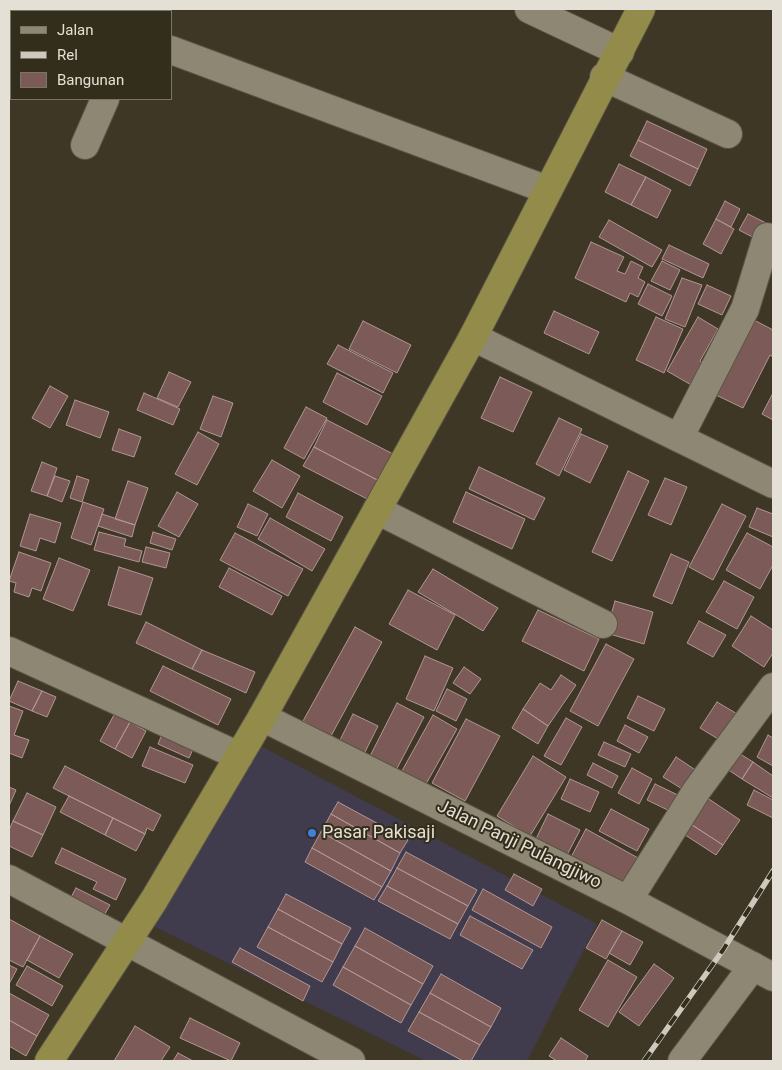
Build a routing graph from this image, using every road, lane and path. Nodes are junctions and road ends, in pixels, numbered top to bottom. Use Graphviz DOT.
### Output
graph roads {
  1 [pos="530,9"];
  2 [pos="641,9"];
  3 [pos="172,50"];
  4 [pos="620,52"];
  5 [pos="604,77"];
  6 [pos="105,100"];
  7 [pos="728,134"];
  8 [pos="85,145"];
  9 [pos="548,190"];
  10 [pos="767,237"];
  11 [pos="473,337"];
  12 [pos="679,438"];
  13 [pos="773,484"];
  14 [pos="377,510"];
  15 [pos="603,624"];
  16 [pos="10,656"];
  17 [pos="773,687"];
  18 [pos="262,717"];
  19 [pos="239,756"];
  20 [pos="9,879"];
  21 [pos="628,900"];
  22 [pos="126,941"];
  23 [pos="766,969"];
  24 [pos="49,1061"];
  25 [pos="350,1061"];
  26 [pos="682,1061"];
  1 -- 4 [label="street"];
  2 -- 4 [label="highway"];
  3 -- 9 [label="street"];
  4 -- 5 [label="highway"];
  5 -- 7 [label="street"];
  5 -- 9 [label="highway"];
  6 -- 8 [label="street"];
  9 -- 11 [label="highway"];
  10 -- 12 [label="street"];
  11 -- 12 [label="street"];
  11 -- 14 [label="highway"];
  12 -- 13 [label="street"];
  14 -- 15 [label="street"];
  14 -- 18 [label="highway"];
  16 -- 19 [label="street"];
  17 -- 21 [label="street"];
  18 -- 19 [label="highway"];
  18 -- 21 [label="street, Jalan Panji Pulangjiwo"];
  19 -- 22 [label="highway"];
  20 -- 22 [label="street"];
  21 -- 23 [label="street, Jalan Panji Pulangjiwo"];
  22 -- 24 [label="highway"];
  22 -- 25 [label="street"];
  23 -- 26 [label="street"];
}
